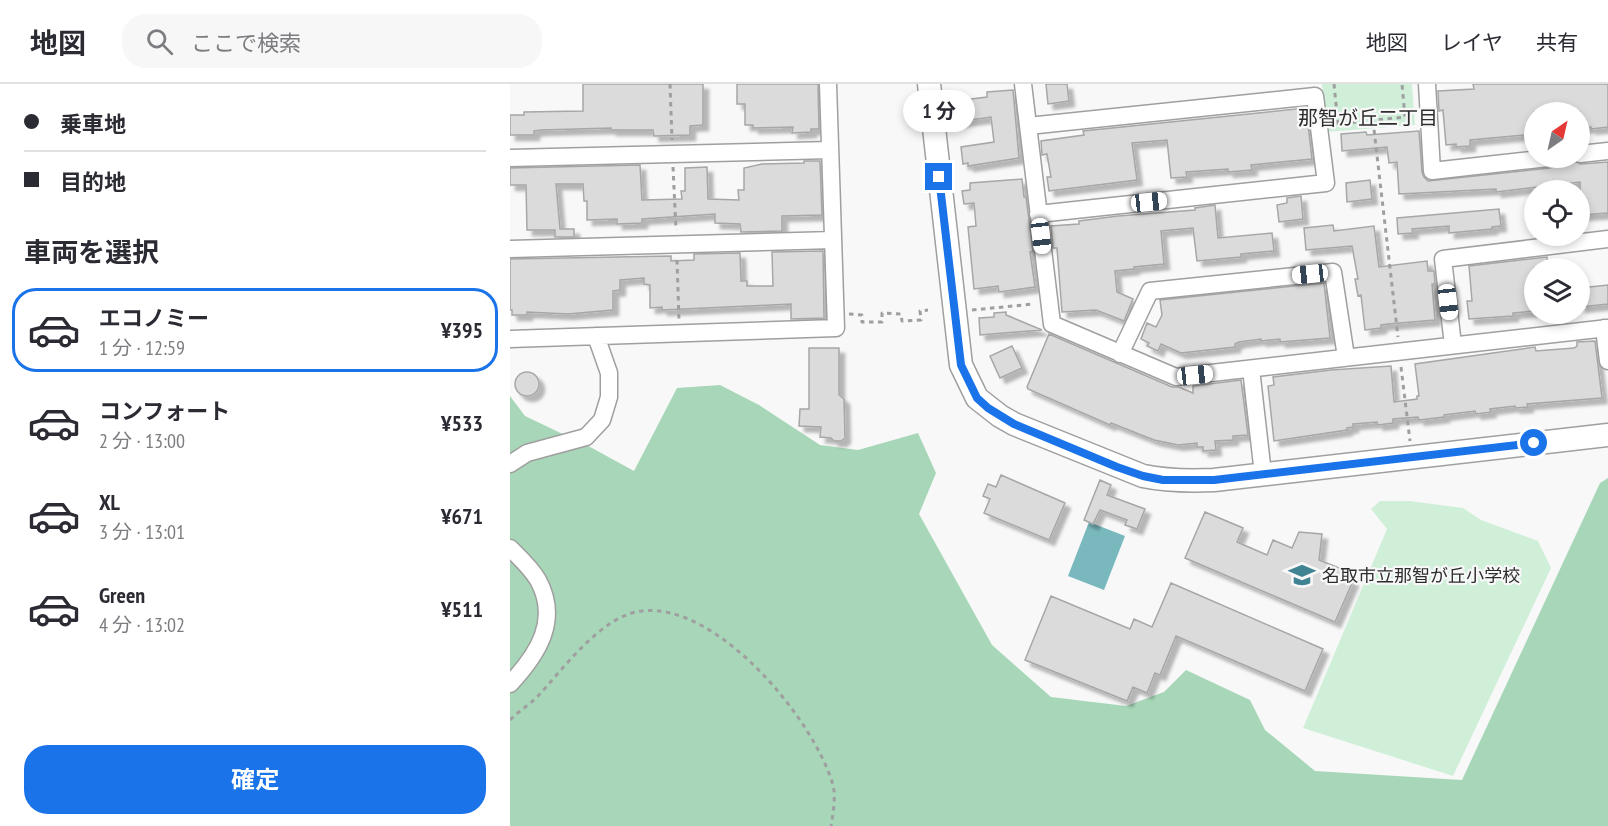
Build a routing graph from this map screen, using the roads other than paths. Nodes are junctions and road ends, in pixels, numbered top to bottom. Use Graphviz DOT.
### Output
graph roads {
  1 [pos="828,84"];
  2 [pos="928,84"];
  3 [pos="1023,84"];
  4 [pos="1427,84"];
  5 [pos="1028,126"];
  6 [pos="830,150"];
  7 [pos="1608,151"];
  8 [pos="1590,153"];
  9 [pos="510,158"];
  10 [pos="1524,161"];
  11 [pos="1038,214"];
  12 [pos="1608,239"];
  13 [pos="833,240"];
  14 [pos="510,249"];
  15 [pos="1606,328"];
  16 [pos="596,336"];
  17 [pos="510,339"];
  18 [pos="1453,345"];
  19 [pos="1120,354"];
  20 [pos="1346,357"];
  21 [pos="1608,361"];
  22 [pos="1251,369"];
  23 [pos="1608,435"];
  24 [pos="510,464"];
  25 [pos="1263,474"];
  26 [pos="510,548"];
  27 [pos="510,684"];
  1 -- 6 [label="street"];
  2 -- 25 [label="street"];
  3 -- 5 [label="street"];
  4 -- 10 [label="street"];
  5 -- 11 [label="street"];
  5 -- 11 [label="street"];
  6 -- 9 [label="street"];
  6 -- 13 [label="street"];
  7 -- 8 [label="street"];
  11 -- 19 [label="street"];
  12 -- 18 [label="street"];
  13 -- 14 [label="street"];
  13 -- 16 [label="street"];
  15 -- 18 [label="street"];
  15 -- 21 [label="street"];
  16 -- 17 [label="street"];
  16 -- 24 [label="street"];
  18 -- 20 [label="street"];
  19 -- 20 [label="street"];
  19 -- 22 [label="street"];
  20 -- 22 [label="street"];
  22 -- 25 [label="street"];
  23 -- 25 [label="street"];
  26 -- 27 [label="street"];
}
